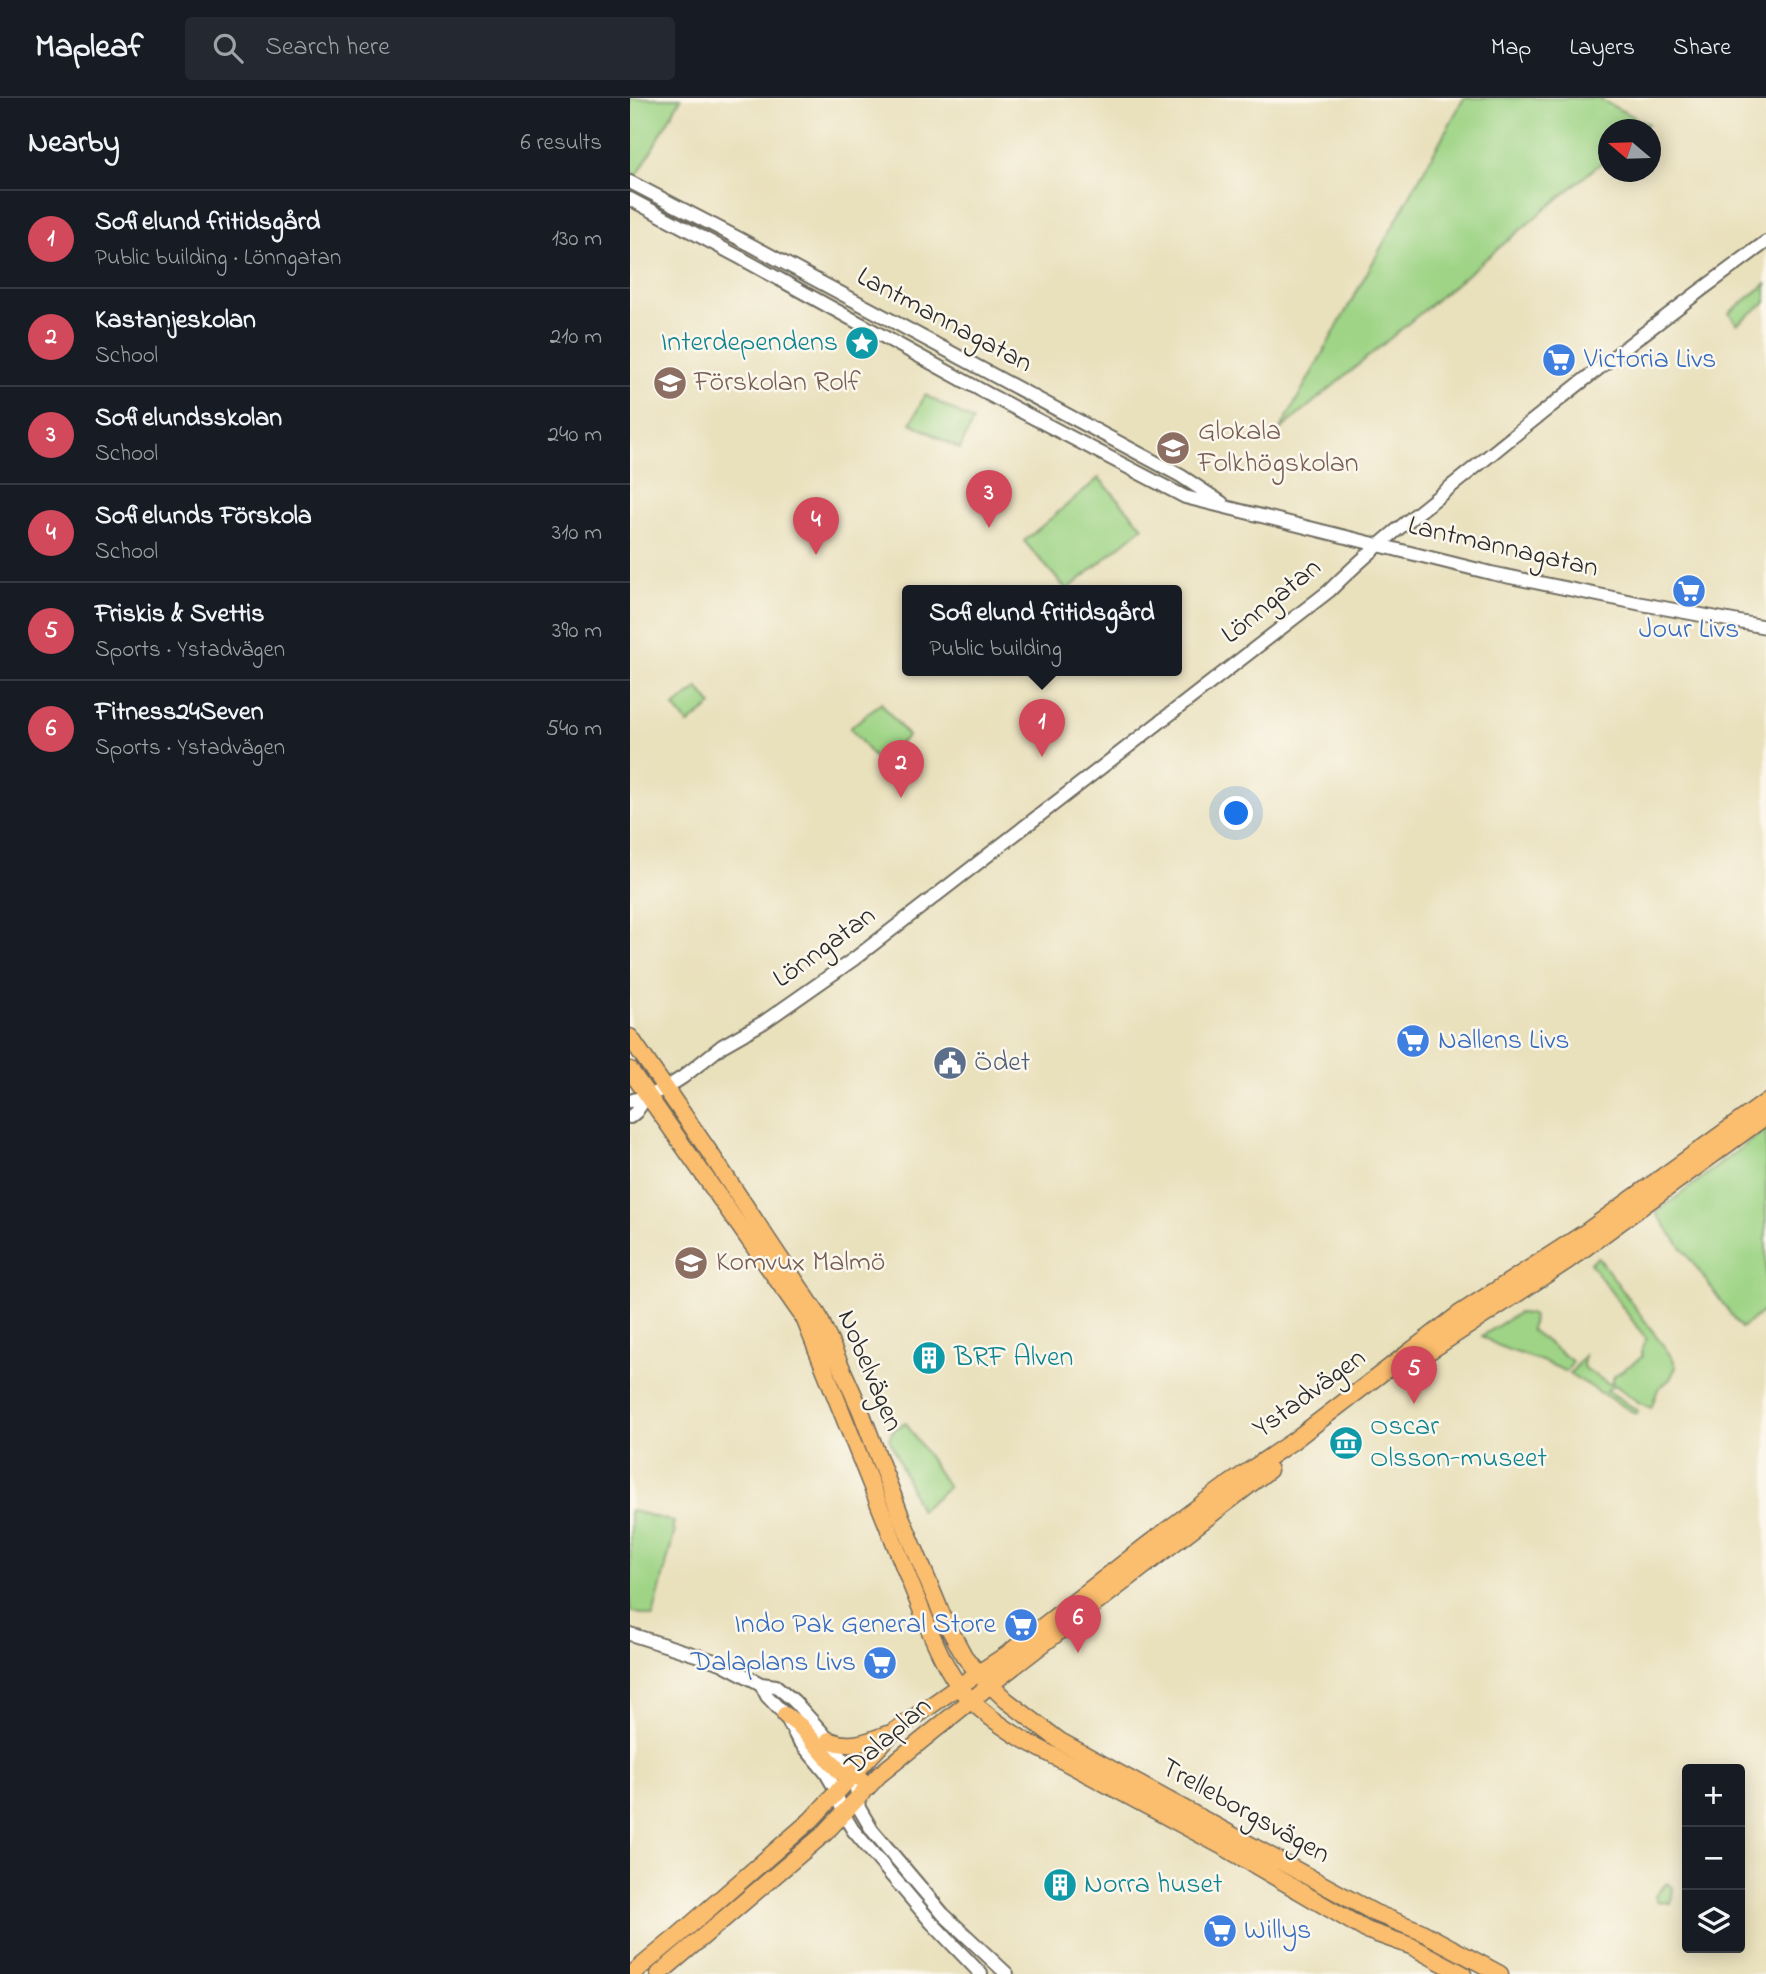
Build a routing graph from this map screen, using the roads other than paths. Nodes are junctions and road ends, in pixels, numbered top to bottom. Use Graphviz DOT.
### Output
graph roads {
  1 [pos="630,182"];
  2 [pos="630,199"];
  3 [pos="1766,242"];
  4 [pos="1231,508"];
  5 [pos="1378,544"];
  6 [pos="1766,627"];
  7 [pos="630,1037"];
  8 [pos="630,1070"];
  9 [pos="666,1088"];
  10 [pos="647,1096"];
  11 [pos="630,1101"];
  12 [pos="1766,1102"];
  13 [pos="1766,1115"];
  14 [pos="630,1117"];
  15 [pos="630,1634"];
  16 [pos="985,1679"];
  17 [pos="761,1684"];
  18 [pos="959,1685"];
  19 [pos="971,1700"];
  20 [pos="785,1716"];
  21 [pos="893,1732"];
  22 [pos="829,1740"];
  23 [pos="879,1775"];
  24 [pos="852,1777"];
  25 [pos="858,1799"];
  26 [pos="840,1804"];
  27 [pos="632,1974"];
  28 [pos="659,1974"];
  29 [pos="981,1974"];
  30 [pos="1007,1974"];
  31 [pos="1463,1974"];
  32 [pos="1500,1974"];
  1 -- 4 [label="street, Lantmannagatan"];
  2 -- 4 [label="street, Lantmannagatan"];
  3 -- 5 [label="street, Lönngatan"];
  4 -- 5 [label="street, Lantmannagatan"];
  5 -- 6 [label="street, Lantmannagatan"];
  5 -- 9 [label="street, Lönngatan"];
  7 -- 9 [label="main road, Nobelvägen"];
  8 -- 10 [label="main road, Nobelvägen"];
  9 -- 10 [label="street, Lönngatan"];
  9 -- 16 [label="main road, Nobelvägen"];
  10 -- 11 [label="street, Lönngatan"];
  10 -- 14 [label="street"];
  10 -- 18 [label="main road, Nobelvägen"];
  12 -- 16 [label="main road, Ystadvägen"];
  13 -- 16 [label="main road, Ystadvägen"];
  15 -- 17 [label="street"];
  16 -- 18 [label="main road, Ystadvägen"];
  16 -- 19 [label="main road, Ystadvägen"];
  16 -- 32 [label="main road, Trelleborgsvägen"];
  17 -- 20 [label="street"];
  17 -- 22 [label="street"];
  18 -- 19 [label="main road, Trelleborgsvägen"];
  18 -- 21 [label="main road, Dalaplan"];
  19 -- 23 [label="main road, Dalaplan"];
  19 -- 31 [label="main road, Trelleborgsvägen"];
  20 -- 24 [label="main road"];
  20 -- 26 [label="street"];
  21 -- 22 [label="main road"];
  21 -- 24 [label="main road, Dalaplan"];
  22 -- 24 [label="street"];
  23 -- 24 [label="main road"];
  23 -- 25 [label="main road, Dalaplan"];
  24 -- 25 [label="street"];
  24 -- 26 [label="main road, Dalaplan"];
  25 -- 26 [label="main road, Dalaplan"];
  25 -- 30 [label="street"];
  26 -- 27 [label="main road"];
  26 -- 28 [label="main road"];
  26 -- 29 [label="street"];
}
